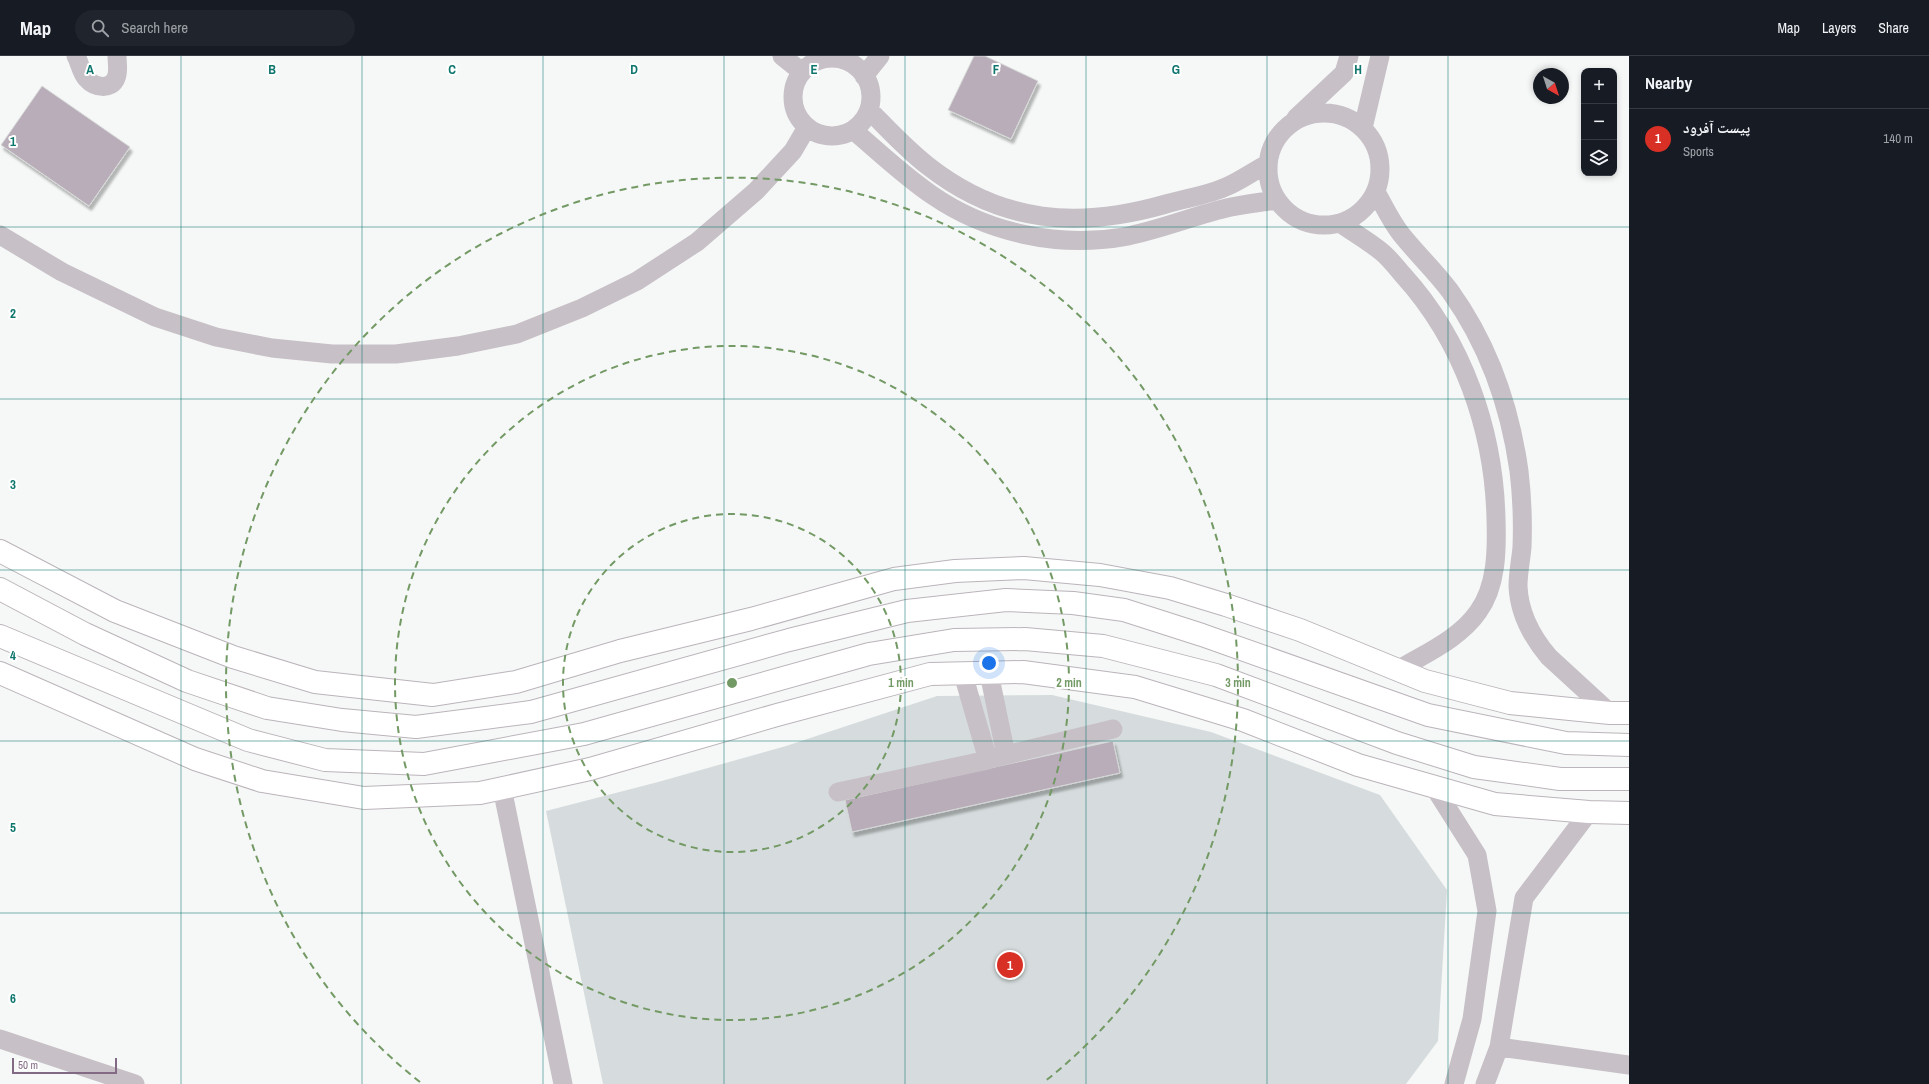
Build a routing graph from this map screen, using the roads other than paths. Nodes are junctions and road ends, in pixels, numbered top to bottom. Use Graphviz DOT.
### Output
graph roads {
  1 [pos="76,56"];
  2 [pos="117,56"];
  3 [pos="782,56"];
  4 [pos="880,56"];
  5 [pos="1349,56"];
  6 [pos="1380,56"];
  7 [pos="857,65"];
  8 [pos="802,72"];
  9 [pos="869,110"];
  10 [pos="1288,126"];
  11 [pos="807,127"];
  12 [pos="1364,128"];
  13 [pos="853,130"];
  14 [pos="1267,164"];
  15 [pos="1376,192"];
  16 [pos="1276,200"];
  17 [pos="1340,224"];
  18 [pos="0,235"];
  19 [pos="0,551"];
  20 [pos="0,589"];
  21 [pos="0,636"];
  22 [pos="1398,670"];
  23 [pos="0,673"];
  24 [pos="990,673"];
  25 [pos="963,674"];
  26 [pos="1620,713"];
  27 [pos="1113,729"];
  28 [pos="1629,745"];
  29 [pos="1006,755"];
  30 [pos="988,760"];
  31 [pos="1629,779"];
  32 [pos="1434,786"];
  33 [pos="502,788"];
  34 [pos="838,792"];
  35 [pos="1589,812"];
  36 [pos="1629,813"];
  37 [pos="0,1039"];
  38 [pos="1498,1047"];
  39 [pos="1629,1065"];
  40 [pos="135,1084"];
  41 [pos="563,1084"];
  42 [pos="1454,1084"];
  43 [pos="1485,1084"];
  1 -- 2 [label="street"];
  3 -- 8 [label="street"];
  4 -- 7 [label="street"];
  5 -- 10 [label="street"];
  6 -- 12 [label="street"];
  7 -- 8 [label="street"];
  7 -- 9 [label="street"];
  8 -- 11 [label="street"];
  9 -- 13 [label="street"];
  9 -- 14 [label="street"];
  10 -- 12 [label="street"];
  10 -- 14 [label="street"];
  11 -- 13 [label="street"];
  11 -- 18 [label="street"];
  12 -- 15 [label="street"];
  13 -- 16 [label="street"];
  14 -- 16 [label="street"];
  15 -- 17 [label="street"];
  15 -- 26 [label="street"];
  16 -- 17 [label="street"];
  17 -- 22 [label="street"];
  19 -- 22 [label="main road"];
  20 -- 28 [label="main road"];
  21 -- 31 [label="main road"];
  22 -- 26 [label="main road"];
  23 -- 33 [label="main road"];
  24 -- 25 [label="main road"];
  24 -- 29 [label="street"];
  24 -- 32 [label="main road"];
  25 -- 30 [label="street"];
  25 -- 33 [label="main road"];
  27 -- 29 [label="street"];
  29 -- 30 [label="street"];
  30 -- 34 [label="street"];
  32 -- 35 [label="main road"];
  32 -- 42 [label="street"];
  33 -- 41 [label="street"];
  35 -- 36 [label="main road"];
  35 -- 38 [label="street"];
  37 -- 40 [label="street"];
  38 -- 39 [label="street"];
  38 -- 43 [label="street"];
}
